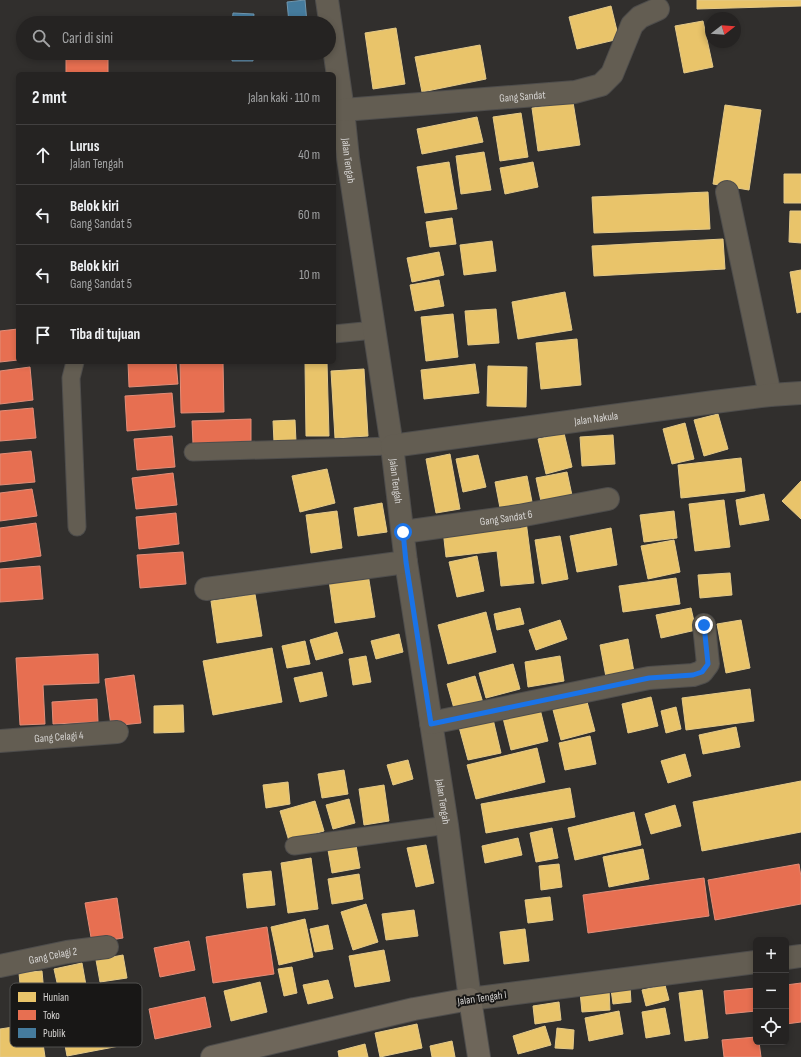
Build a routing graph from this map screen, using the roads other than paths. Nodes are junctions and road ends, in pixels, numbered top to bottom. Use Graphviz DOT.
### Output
graph roads {
  1 [pos="328,0"];
  2 [pos="658,9"];
  3 [pos="330,16"];
  4 [pos="336,59"];
  5 [pos="343,110"];
  6 [pos="341,157"];
  7 [pos="727,192"];
  8 [pos="374,330"];
  9 [pos="336,334"];
  10 [pos="75,364"];
  11 [pos="801,393"];
  12 [pos="770,395"];
  13 [pos="392,446"];
  14 [pos="193,452"];
  15 [pos="608,499"];
  16 [pos="77,527"];
  17 [pos="403,532"];
  18 [pos="406,562"];
  19 [pos="206,589"];
  20 [pos="704,625"];
  21 [pos="431,724"];
  22 [pos="117,732"];
  23 [pos="0,741"];
  24 [pos="447,825"];
  25 [pos="294,846"];
  26 [pos="107,947"];
  27 [pos="801,956"];
  28 [pos="789,958"];
  29 [pos="753,962"];
  30 [pos="0,966"];
  31 [pos="470,999"];
  32 [pos="212,1057"];
  33 [pos="478,1057"];
  1 -- 3 [label="street, Jalan Tengah"];
  2 -- 5 [label="street, Gang Sandat"];
  4 -- 5 [label="street, Jalan Tengah"];
  5 -- 6 [label="street, Jalan Tengah"];
  6 -- 8 [label="street, Jalan Tengah"];
  7 -- 12 [label="street"];
  8 -- 9 [label="lane"];
  8 -- 13 [label="street, Jalan Tengah"];
  10 -- 16 [label="lane"];
  11 -- 12 [label="street, Jalan Nakula"];
  12 -- 13 [label="street, Jalan Nakula"];
  13 -- 14 [label="lane"];
  13 -- 17 [label="street, Jalan Tengah"];
  15 -- 17 [label="street, Gang Sandat 6"];
  17 -- 18 [label="street, Jalan Tengah"];
  18 -- 19 [label="street"];
  18 -- 21 [label="street, Jalan Tengah"];
  20 -- 21 [label="street"];
  21 -- 24 [label="street, Jalan Tengah"];
  22 -- 23 [label="street, Gang Celagi 4"];
  24 -- 25 [label="lane"];
  24 -- 31 [label="street, Jalan Tengah"];
  26 -- 30 [label="street, Gang Celagi 2"];
  27 -- 28 [label="street"];
  29 -- 31 [label="street, Jalan Tengah I"];
  31 -- 32 [label="street, Jalan Tengah I"];
  31 -- 33 [label="street, Jalan Tengah"];
}
